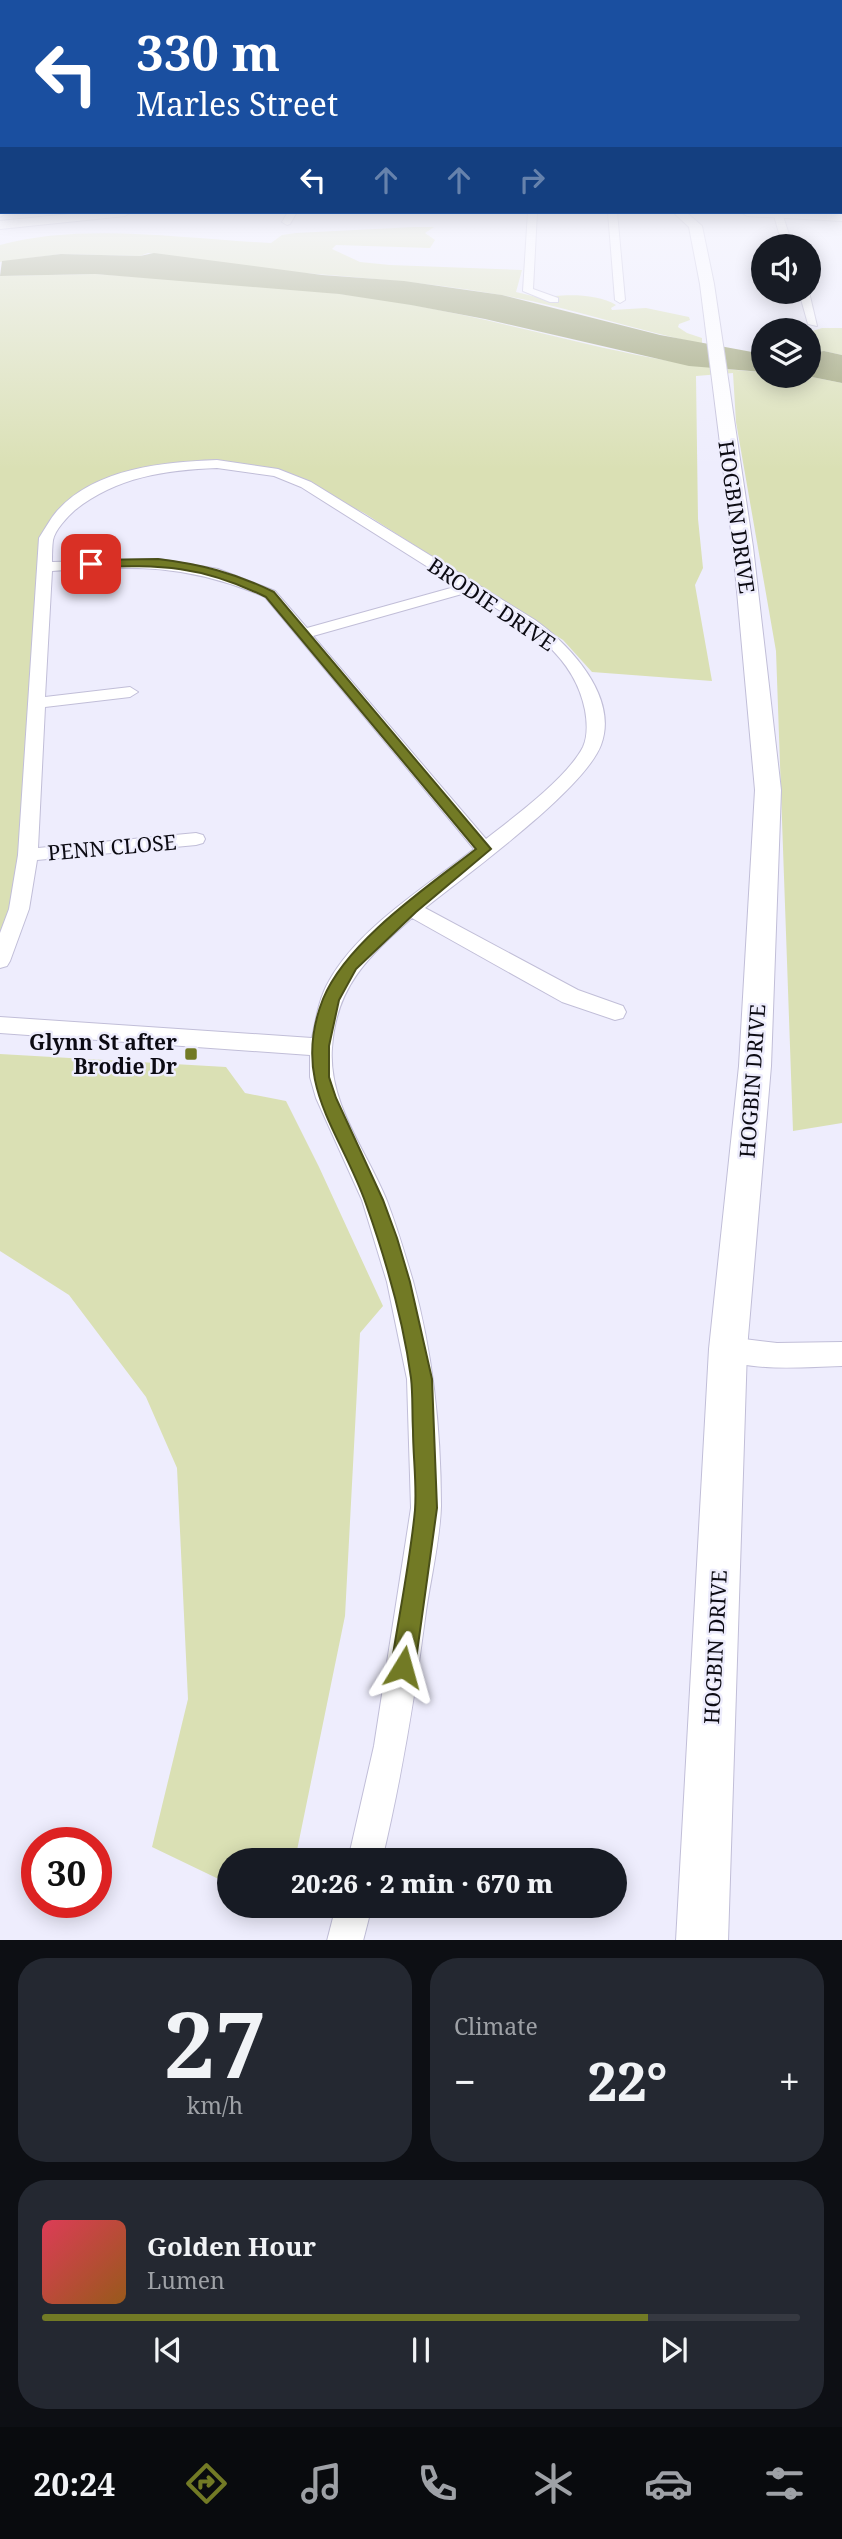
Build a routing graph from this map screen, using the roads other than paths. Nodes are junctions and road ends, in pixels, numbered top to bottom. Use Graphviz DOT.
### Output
graph roads {
  1 [pos="528,289"];
  2 [pos="619,289"];
  3 [pos="706,289"];
  4 [pos="554,300"];
  5 [pos="620,300"];
  6 [pos="44,567"];
  7 [pos="470,587"];
  8 [pos="305,633"];
  9 [pos="130,692"];
  10 [pos="36,703"];
  11 [pos="196,839"];
  12 [pos="484,849"];
  13 [pos="28,855"];
  14 [pos="411,909"];
  15 [pos="0,961"];
  16 [pos="615,1012"];
  17 [pos="0,1025"];
  18 [pos="321,1046"];
  19 [pos="728,1349"];
  20 [pos="842,1354"];
  21 [pos="368,1848"];
  22 [pos="351,1918"];
  23 [pos="345,1940"];
  24 [pos="702,1940"];
  1 -- 4 [label="street"];
  2 -- 5 [label="street"];
  3 -- 19 [label="main road, HOGBIN DRIVE"];
  6 -- 7 [label="street, BRODIE DRIVE"];
  6 -- 8 [label="street"];
  6 -- 10 [label="street, BRODIE DRIVE"];
  7 -- 8 [label="street"];
  7 -- 12 [label="street, BRODIE DRIVE"];
  8 -- 12 [label="street"];
  9 -- 10 [label="street"];
  10 -- 13 [label="street, BRODIE DRIVE"];
  11 -- 13 [label="street, PENN CLOSE"];
  12 -- 14 [label="street, BRODIE DRIVE"];
  13 -- 15 [label="street, BRODIE DRIVE"];
  14 -- 16 [label="street"];
  14 -- 18 [label="street, BRODIE DRIVE"];
  17 -- 18 [label="street"];
  18 -- 21 [label="street, BRODIE DRIVE"];
  19 -- 20 [label="street"];
  19 -- 24 [label="main road, HOGBIN DRIVE"];
  22 -- 23 [label="street"];
}
